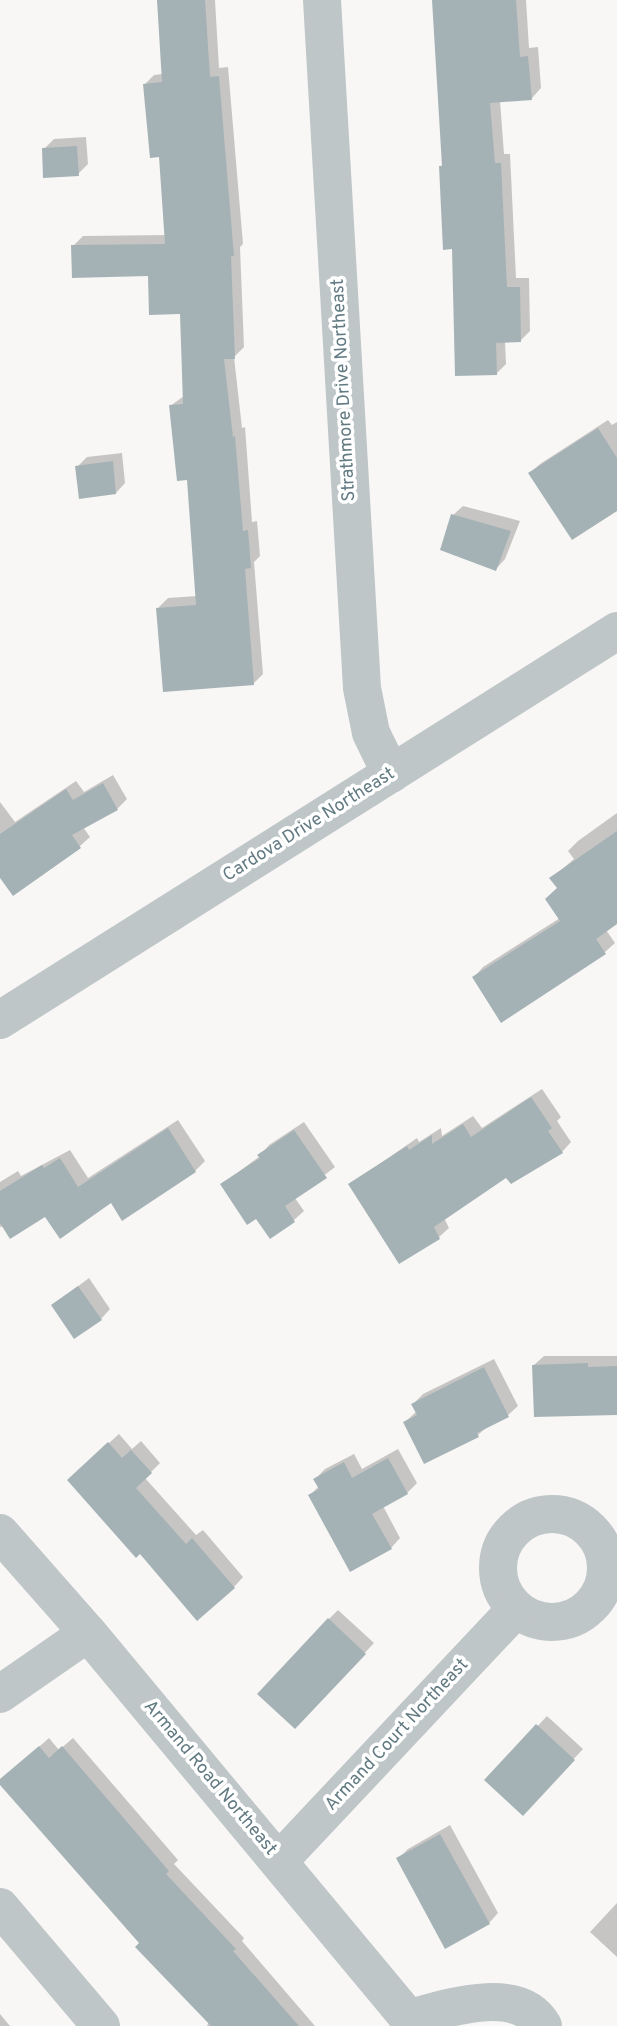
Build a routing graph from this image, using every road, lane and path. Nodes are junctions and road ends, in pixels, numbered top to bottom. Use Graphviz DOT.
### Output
graph roads {
  1 [pos="322,0"];
  2 [pos="617,631"];
  3 [pos="391,774"];
  4 [pos="0,1020"];
  5 [pos="0,1533"];
  6 [pos="516,1609"];
  7 [pos="88,1633"];
  8 [pos="0,1694"];
  9 [pos="279,1861"];
  10 [pos="0,1907"];
  11 [pos="413,2022"];
  12 [pos="102,2026"];
  13 [pos="543,2026"];
  1 -- 3 [label="street, Strathmore Drive Northeast"];
  2 -- 3 [label="street, Cardova Drive Northeast"];
  3 -- 4 [label="street, Cardova Drive Northeast"];
  5 -- 7 [label="street, Armand Road Northeast"];
  6 -- 9 [label="street, Armand Court Northeast"];
  7 -- 8 [label="street"];
  7 -- 9 [label="street, Armand Road Northeast"];
  9 -- 11 [label="street, Armand Road Northeast"];
  10 -- 12 [label="street"];
  11 -- 13 [label="street"];
}
